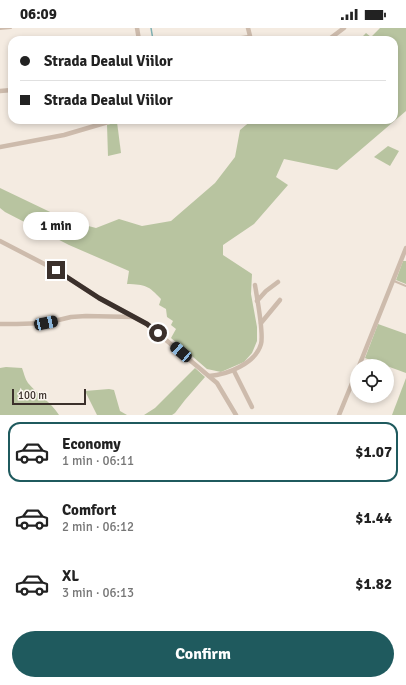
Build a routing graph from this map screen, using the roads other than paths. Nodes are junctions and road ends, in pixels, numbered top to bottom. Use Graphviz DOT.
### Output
graph roads {
  1 [pos="11,28"];
  2 [pos="344,28"];
  3 [pos="0,29"];
  4 [pos="333,36"];
  5 [pos="94,124"];
  6 [pos="0,147"];
  7 [pos="0,240"];
  8 [pos="7,244"];
  9 [pos="0,246"];
  10 [pos="406,248"];
  11 [pos="393,281"];
  12 [pos="278,282"];
  13 [pos="255,285"];
  14 [pos="406,286"];
  15 [pos="280,300"];
  16 [pos="257,301"];
  17 [pos="136,317"];
  18 [pos="260,323"];
  19 [pos="0,324"];
  20 [pos="362,359"];
  21 [pos="234,371"];
  22 [pos="209,376"];
  23 [pos="350,389"];
  24 [pos="252,407"];
  25 [pos="236,415"];
  26 [pos="340,415"];
  1 -- 3 [label="lane"];
  2 -- 4 [label="street"];
  5 -- 6 [label="street"];
  7 -- 8 [label="street"];
  8 -- 9 [label="street"];
  8 -- 17 [label="street"];
  10 -- 11 [label="street"];
  11 -- 14 [label="lane"];
  11 -- 20 [label="street"];
  12 -- 16 [label="street"];
  13 -- 16 [label="street"];
  15 -- 18 [label="street"];
  16 -- 18 [label="street"];
  17 -- 19 [label="street"];
  17 -- 22 [label="street"];
  18 -- 21 [label="street"];
  21 -- 22 [label="street"];
  21 -- 24 [label="street"];
  22 -- 25 [label="street"];
  23 -- 26 [label="street"];
}
